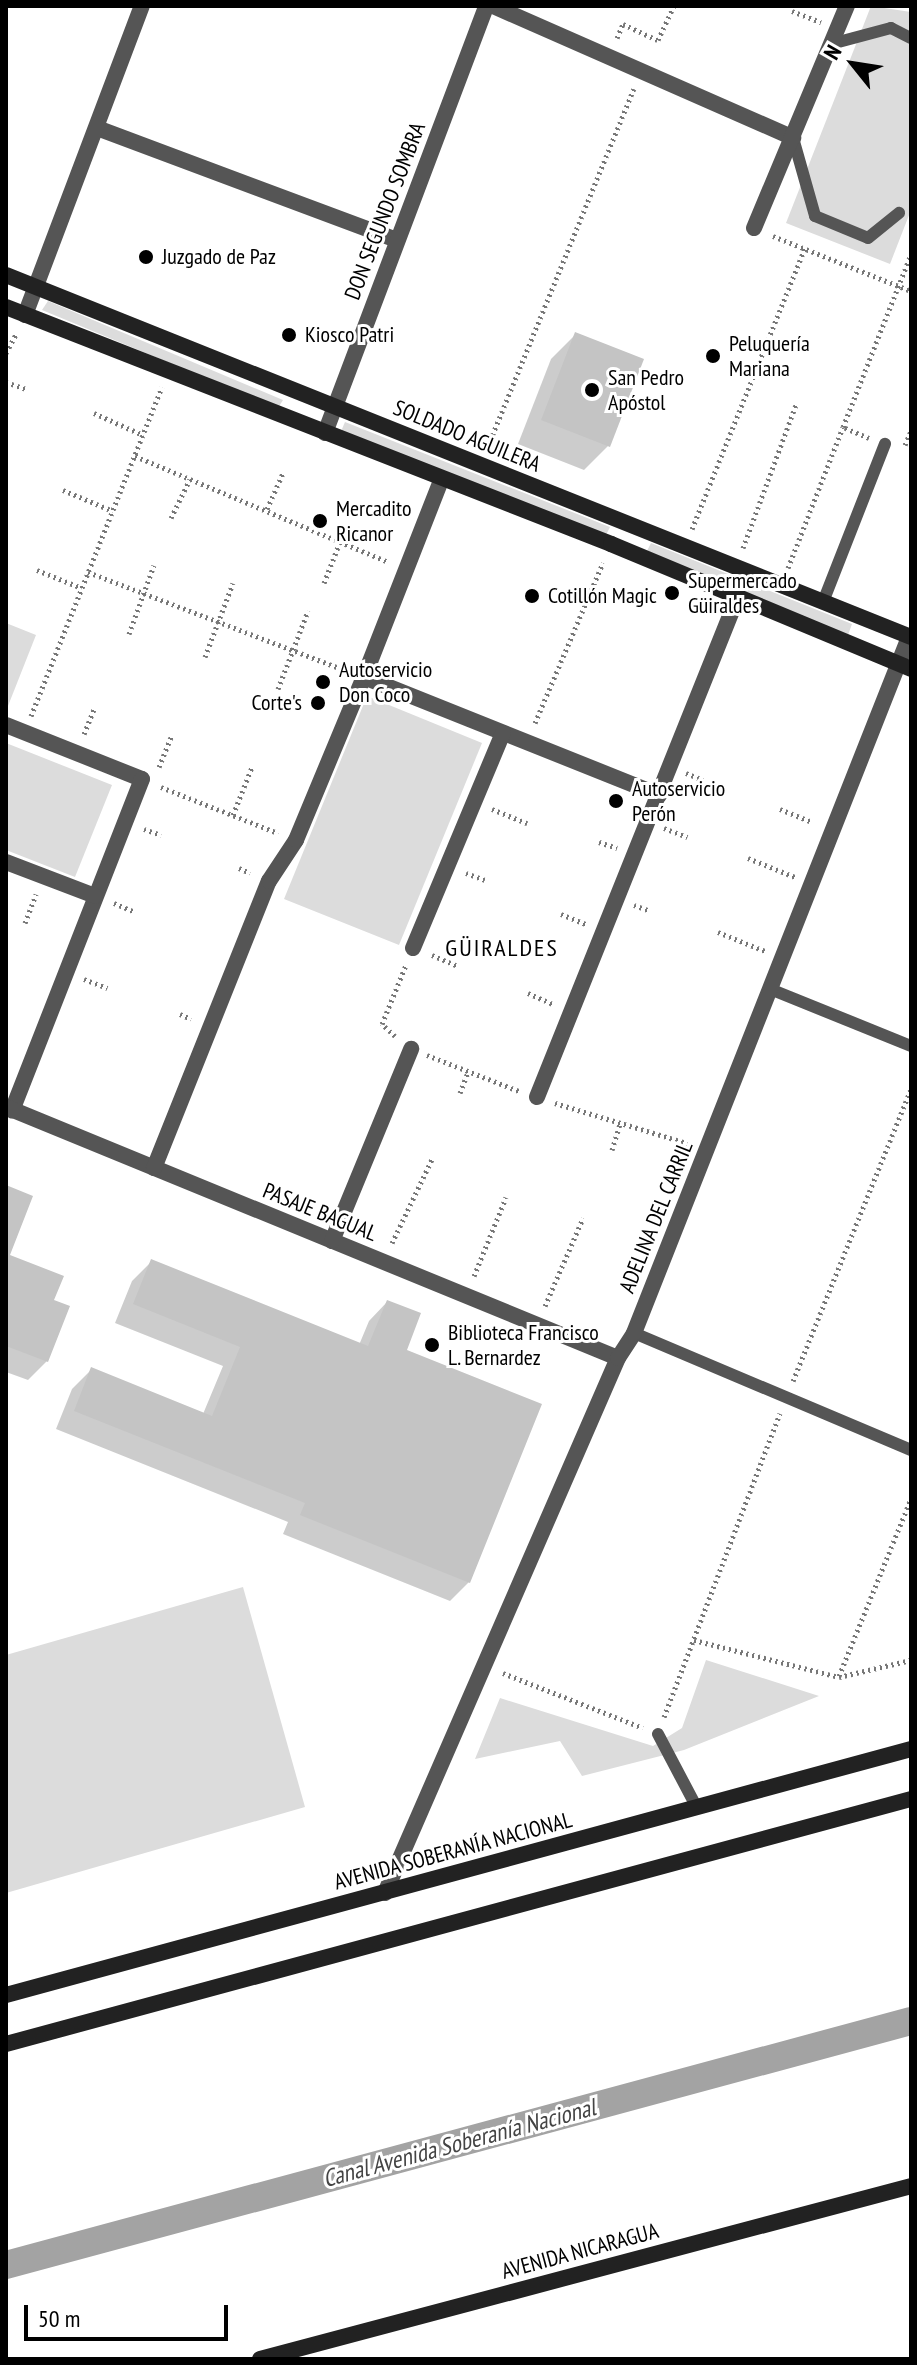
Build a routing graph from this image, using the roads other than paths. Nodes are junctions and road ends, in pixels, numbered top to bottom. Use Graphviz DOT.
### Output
graph roads {
  1 [pos="142,6"];
  2 [pos="486,6"];
  3 [pos="493,6"];
  4 [pos="847,6"];
  5 [pos="911,38"];
  6 [pos="831,44"];
  7 [pos="97,128"];
  8 [pos="793,138"];
  9 [pos="899,213"];
  10 [pos="754,228"];
  11 [pos="397,240"];
  12 [pos="6,275"];
  13 [pos="37,287"];
  14 [pos="6,307"];
  15 [pos="25,315"];
  16 [pos="334,406"];
  17 [pos="325,433"];
  18 [pos="885,444"];
  19 [pos="441,481"];
  20 [pos="644,530"];
  21 [pos="635,554"];
  22 [pos="738,596"];
  23 [pos="823,602"];
  24 [pos="910,637"];
  25 [pos="905,666"];
  26 [pos="364,677"];
  27 [pos="6,725"];
  28 [pos="503,733"];
  29 [pos="659,795"];
  30 [pos="6,862"];
  31 [pos="95,896"];
  32 [pos="413,948"];
  33 [pos="770,989"];
  34 [pos="911,1046"];
  35 [pos="411,1049"];
  36 [pos="537,1097"];
  37 [pos="9,1108"];
  38 [pos="154,1168"];
  39 [pos="332,1241"];
  40 [pos="634,1333"];
  41 [pos="618,1358"];
  42 [pos="911,1450"];
  43 [pos="658,1734"];
  44 [pos="911,1749"];
  45 [pos="911,1799"];
  46 [pos="697,1808"];
  47 [pos="385,1893"];
  48 [pos="6,1995"];
  49 [pos="6,2044"];
  50 [pos="911,2186"];
  51 [pos="260,2359"];
  1 -- 7 [label="street"];
  2 -- 11 [label="street, DON SEGUNDO SOMBRA"];
  3 -- 8 [label="street"];
  4 -- 6 [label="street"];
  5 -- 6 [label="lane"];
  6 -- 8 [label="street"];
  7 -- 11 [label="street"];
  7 -- 13 [label="street"];
  8 -- 9 [label="lane"];
  8 -- 10 [label="street"];
  11 -- 16 [label="street, DON SEGUNDO SOMBRA"];
  12 -- 13 [label="street, SOLDADO AGUILERA"];
  13 -- 15 [label="street"];
  13 -- 16 [label="street, SOLDADO AGUILERA"];
  14 -- 15 [label="street"];
  15 -- 17 [label="street"];
  16 -- 17 [label="street, DON SEGUNDO SOMBRA"];
  16 -- 20 [label="street, SOLDADO AGUILERA"];
  17 -- 19 [label="street"];
  18 -- 23 [label="lane"];
  19 -- 21 [label="street"];
  19 -- 26 [label="street"];
  20 -- 21 [label="street"];
  20 -- 23 [label="street, SOLDADO AGUILERA"];
  21 -- 22 [label="street"];
  22 -- 25 [label="street"];
  22 -- 29 [label="street"];
  23 -- 24 [label="street, SOLDADO AGUILERA"];
  24 -- 25 [label="street, ADELINA DEL CARRIL"];
  25 -- 33 [label="street, ADELINA DEL CARRIL"];
  26 -- 28 [label="street"];
  26 -- 38 [label="street"];
  27 -- 31 [label="street"];
  28 -- 29 [label="street"];
  28 -- 32 [label="street"];
  29 -- 36 [label="street"];
  30 -- 31 [label="street"];
  31 -- 37 [label="street"];
  33 -- 34 [label="lane"];
  33 -- 40 [label="street, ADELINA DEL CARRIL"];
  35 -- 39 [label="street"];
  37 -- 38 [label="street, PASAJE BAGUAL"];
  38 -- 39 [label="street, PASAJE BAGUAL"];
  39 -- 41 [label="street, PASAJE BAGUAL"];
  40 -- 41 [label="street, ADELINA DEL CARRIL"];
  40 -- 42 [label="lane"];
  41 -- 47 [label="street, ADELINA DEL CARRIL"];
  43 -- 46 [label="lane"];
  44 -- 46 [label="street, AVENIDA SOBERANÍA NACIONAL"];
  45 -- 49 [label="street"];
  46 -- 47 [label="street, AVENIDA SOBERANÍA NACIONAL"];
  47 -- 48 [label="street, AVENIDA SOBERANÍA NACIONAL"];
  50 -- 51 [label="street, AVENIDA NICARAGUA"];
}
